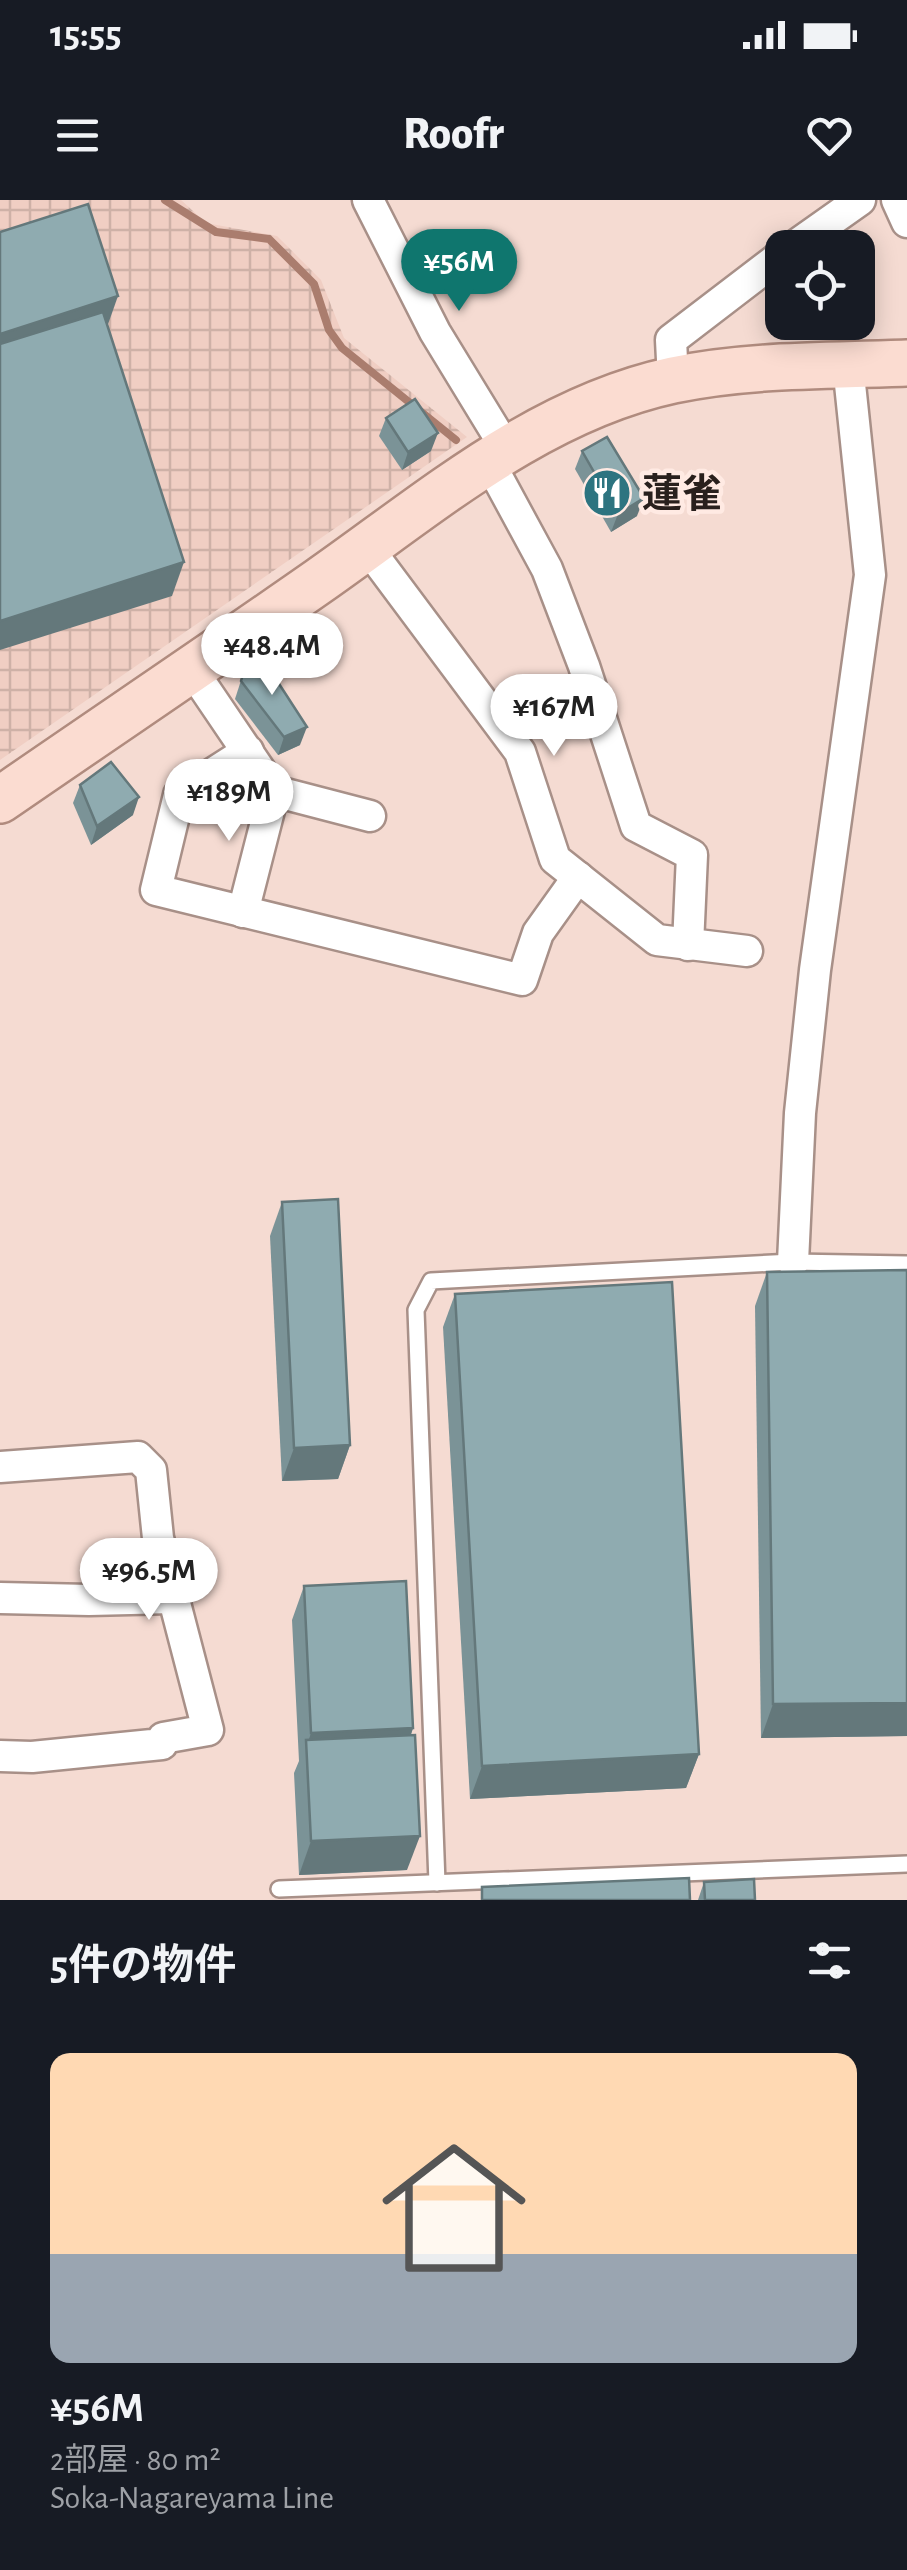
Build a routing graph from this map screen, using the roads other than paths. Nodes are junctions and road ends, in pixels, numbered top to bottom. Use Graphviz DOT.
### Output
graph roads {
  1 [pos="368,200"];
  2 [pos="860,200"];
  3 [pos="897,200"];
  4 [pos="907,222"];
  5 [pos="818,230"];
  6 [pos="765,268"];
  7 [pos="907,363"];
  8 [pos="848,365"];
  9 [pos="673,380"];
  10 [pos="498,456"];
  11 [pos="367,547"];
  12 [pos="192,670"];
  13 [pos="248,752"];
  14 [pos="274,791"];
  15 [pos="0,800"];
  16 [pos="370,816"];
  17 [pos="578,876"];
  18 [pos="243,912"];
  19 [pos="688,944"];
  20 [pos="747,951"];
  21 [pos="793,1262"];
  22 [pos="907,1264"];
  23 [pos="0,1467"];
  24 [pos="0,1598"];
  25 [pos="172,1598"];
  26 [pos="0,1756"];
  27 [pos="907,1864"];
  28 [pos="437,1882"];
  29 [pos="279,1889"];
  1 -- 10 [label="street"];
  2 -- 5 [label="street"];
  3 -- 4 [label="street"];
  6 -- 9 [label="street"];
  7 -- 8 [label="main road"];
  8 -- 9 [label="main road"];
  8 -- 21 [label="street"];
  9 -- 10 [label="main road"];
  10 -- 11 [label="main road"];
  10 -- 19 [label="street"];
  11 -- 12 [label="main road"];
  11 -- 17 [label="street"];
  12 -- 13 [label="street"];
  12 -- 15 [label="main road"];
  13 -- 14 [label="street"];
  13 -- 18 [label="street"];
  14 -- 16 [label="street"];
  14 -- 18 [label="street"];
  17 -- 18 [label="street"];
  17 -- 19 [label="street"];
  19 -- 20 [label="street"];
  21 -- 22 [label="lane"];
  21 -- 28 [label="lane"];
  23 -- 25 [label="street"];
  24 -- 25 [label="street"];
  25 -- 26 [label="street"];
  27 -- 28 [label="lane"];
  28 -- 29 [label="lane"];
}
